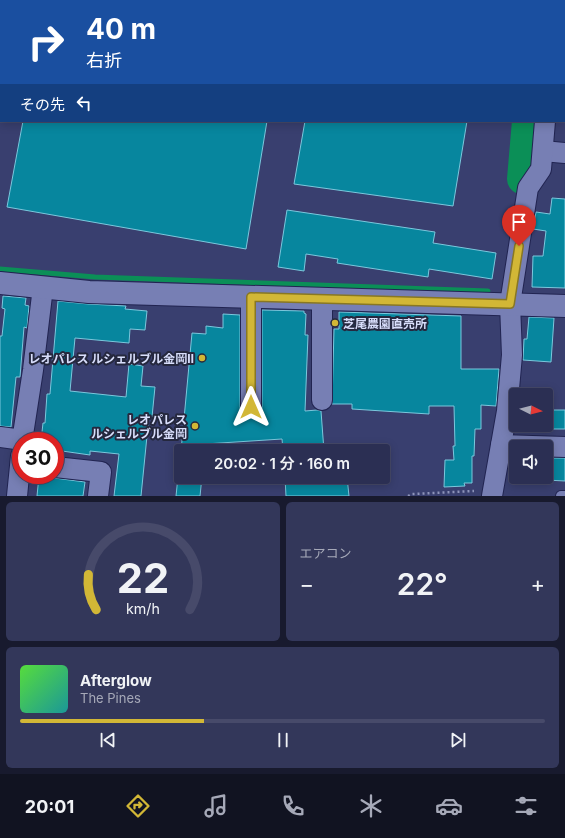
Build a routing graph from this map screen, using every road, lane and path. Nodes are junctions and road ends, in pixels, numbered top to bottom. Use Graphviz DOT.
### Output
graph roads {
  1 [pos="545,122"];
  2 [pos="543,151"];
  3 [pos="565,153"];
  4 [pos="0,283"];
  5 [pos="42,287"];
  6 [pos="251,297"];
  7 [pos="322,299"];
  8 [pos="510,304"];
  9 [pos="565,306"];
  10 [pos="322,400"];
  11 [pos="251,407"];
  12 [pos="24,432"];
  13 [pos="0,437"];
  14 [pos="501,445"];
  15 [pos="12,446"];
  16 [pos="565,447"];
  17 [pos="64,468"];
  18 [pos="18,484"];
  19 [pos="493,493"];
  20 [pos="17,496"];
  21 [pos="98,496"];
  22 [pos="408,496"];
  23 [pos="561,496"];
  24 [pos="565,496"];
  1 -- 2 [label="street"];
  2 -- 3 [label="street"];
  2 -- 8 [label="street"];
  4 -- 5 [label="street"];
  5 -- 6 [label="street"];
  5 -- 12 [label="street"];
  6 -- 7 [label="street"];
  6 -- 11 [label="street"];
  7 -- 8 [label="street"];
  7 -- 10 [label="street"];
  8 -- 9 [label="street"];
  8 -- 14 [label="street"];
  13 -- 15 [label="street"];
  14 -- 16 [label="street"];
  14 -- 19 [label="street"];
  17 -- 21 [label="street"];
  18 -- 20 [label="street"];
  19 -- 22 [label="path"];
  23 -- 24 [label="lane"];
}
